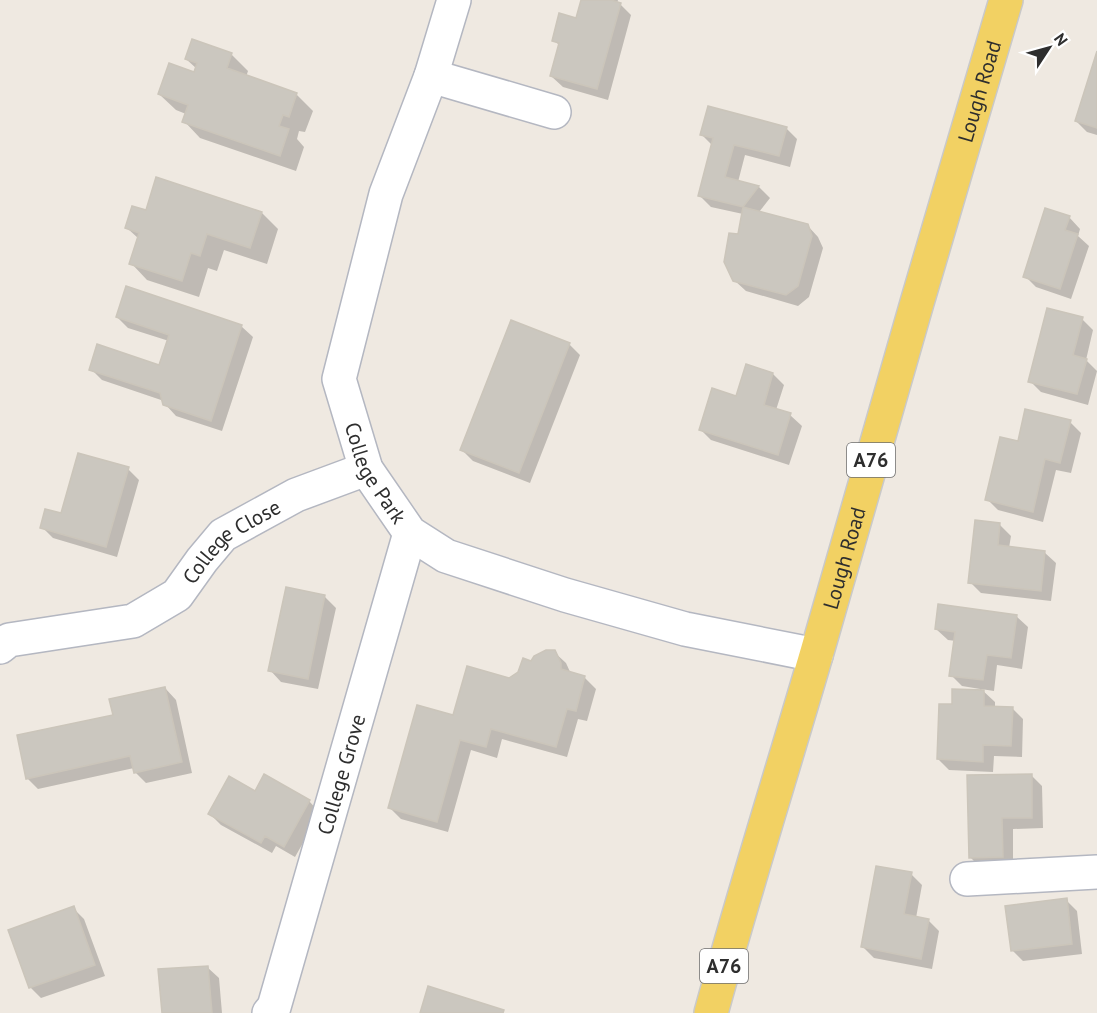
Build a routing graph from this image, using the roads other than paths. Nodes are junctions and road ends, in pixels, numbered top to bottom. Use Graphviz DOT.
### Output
graph roads {
  1 [pos="454,0"];
  2 [pos="1006,0"];
  3 [pos="431,76"];
  4 [pos="554,112"];
  5 [pos="366,469"];
  6 [pos="410,533"];
  7 [pos="0,647"];
  8 [pos="816,655"];
  9 [pos="1097,872"];
  10 [pos="967,879"];
  11 [pos="269,1013"];
  12 [pos="711,1013"];
  1 -- 3 [label="street, College Park"];
  2 -- 8 [label="main road, Lough Road / A76"];
  3 -- 4 [label="street"];
  3 -- 5 [label="street, College Park"];
  5 -- 6 [label="street, College Park"];
  5 -- 7 [label="street, College Close"];
  6 -- 8 [label="street, College Park"];
  6 -- 11 [label="street, College Grove"];
  8 -- 12 [label="main road, Lough Road / A76"];
  9 -- 10 [label="street"];
}
